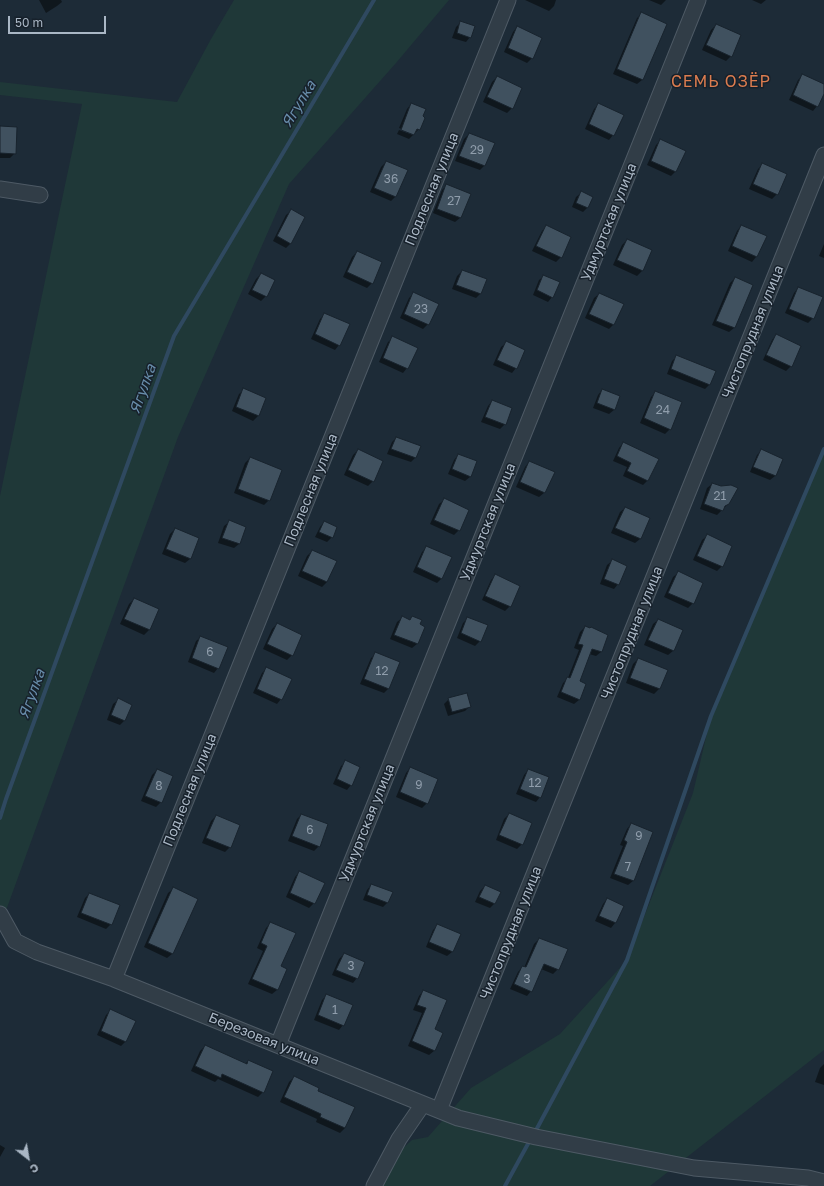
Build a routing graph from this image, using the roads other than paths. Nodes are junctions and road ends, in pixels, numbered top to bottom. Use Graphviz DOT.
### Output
graph roads {
  1 [pos="508,0"];
  2 [pos="698,0"];
  3 [pos="824,155"];
  4 [pos="0,189"];
  5 [pos="40,195"];
  6 [pos="0,914"];
  7 [pos="114,979"];
  8 [pos="278,1045"];
  9 [pos="423,1104"];
  10 [pos="439,1110"];
  11 [pos="824,1182"];
  12 [pos="374,1186"];
  1 -- 7 [label="street, Подлесная улица"];
  2 -- 8 [label="street, Удмуртская улица"];
  3 -- 10 [label="street, Чистопрудная улица"];
  4 -- 5 [label="street"];
  6 -- 7 [label="street, Березовая улица"];
  7 -- 8 [label="street, Березовая улица"];
  8 -- 9 [label="street, Березовая улица"];
  9 -- 10 [label="street, Березовая улица"];
  9 -- 12 [label="street"];
  10 -- 11 [label="street, Березовая улица"];
}
